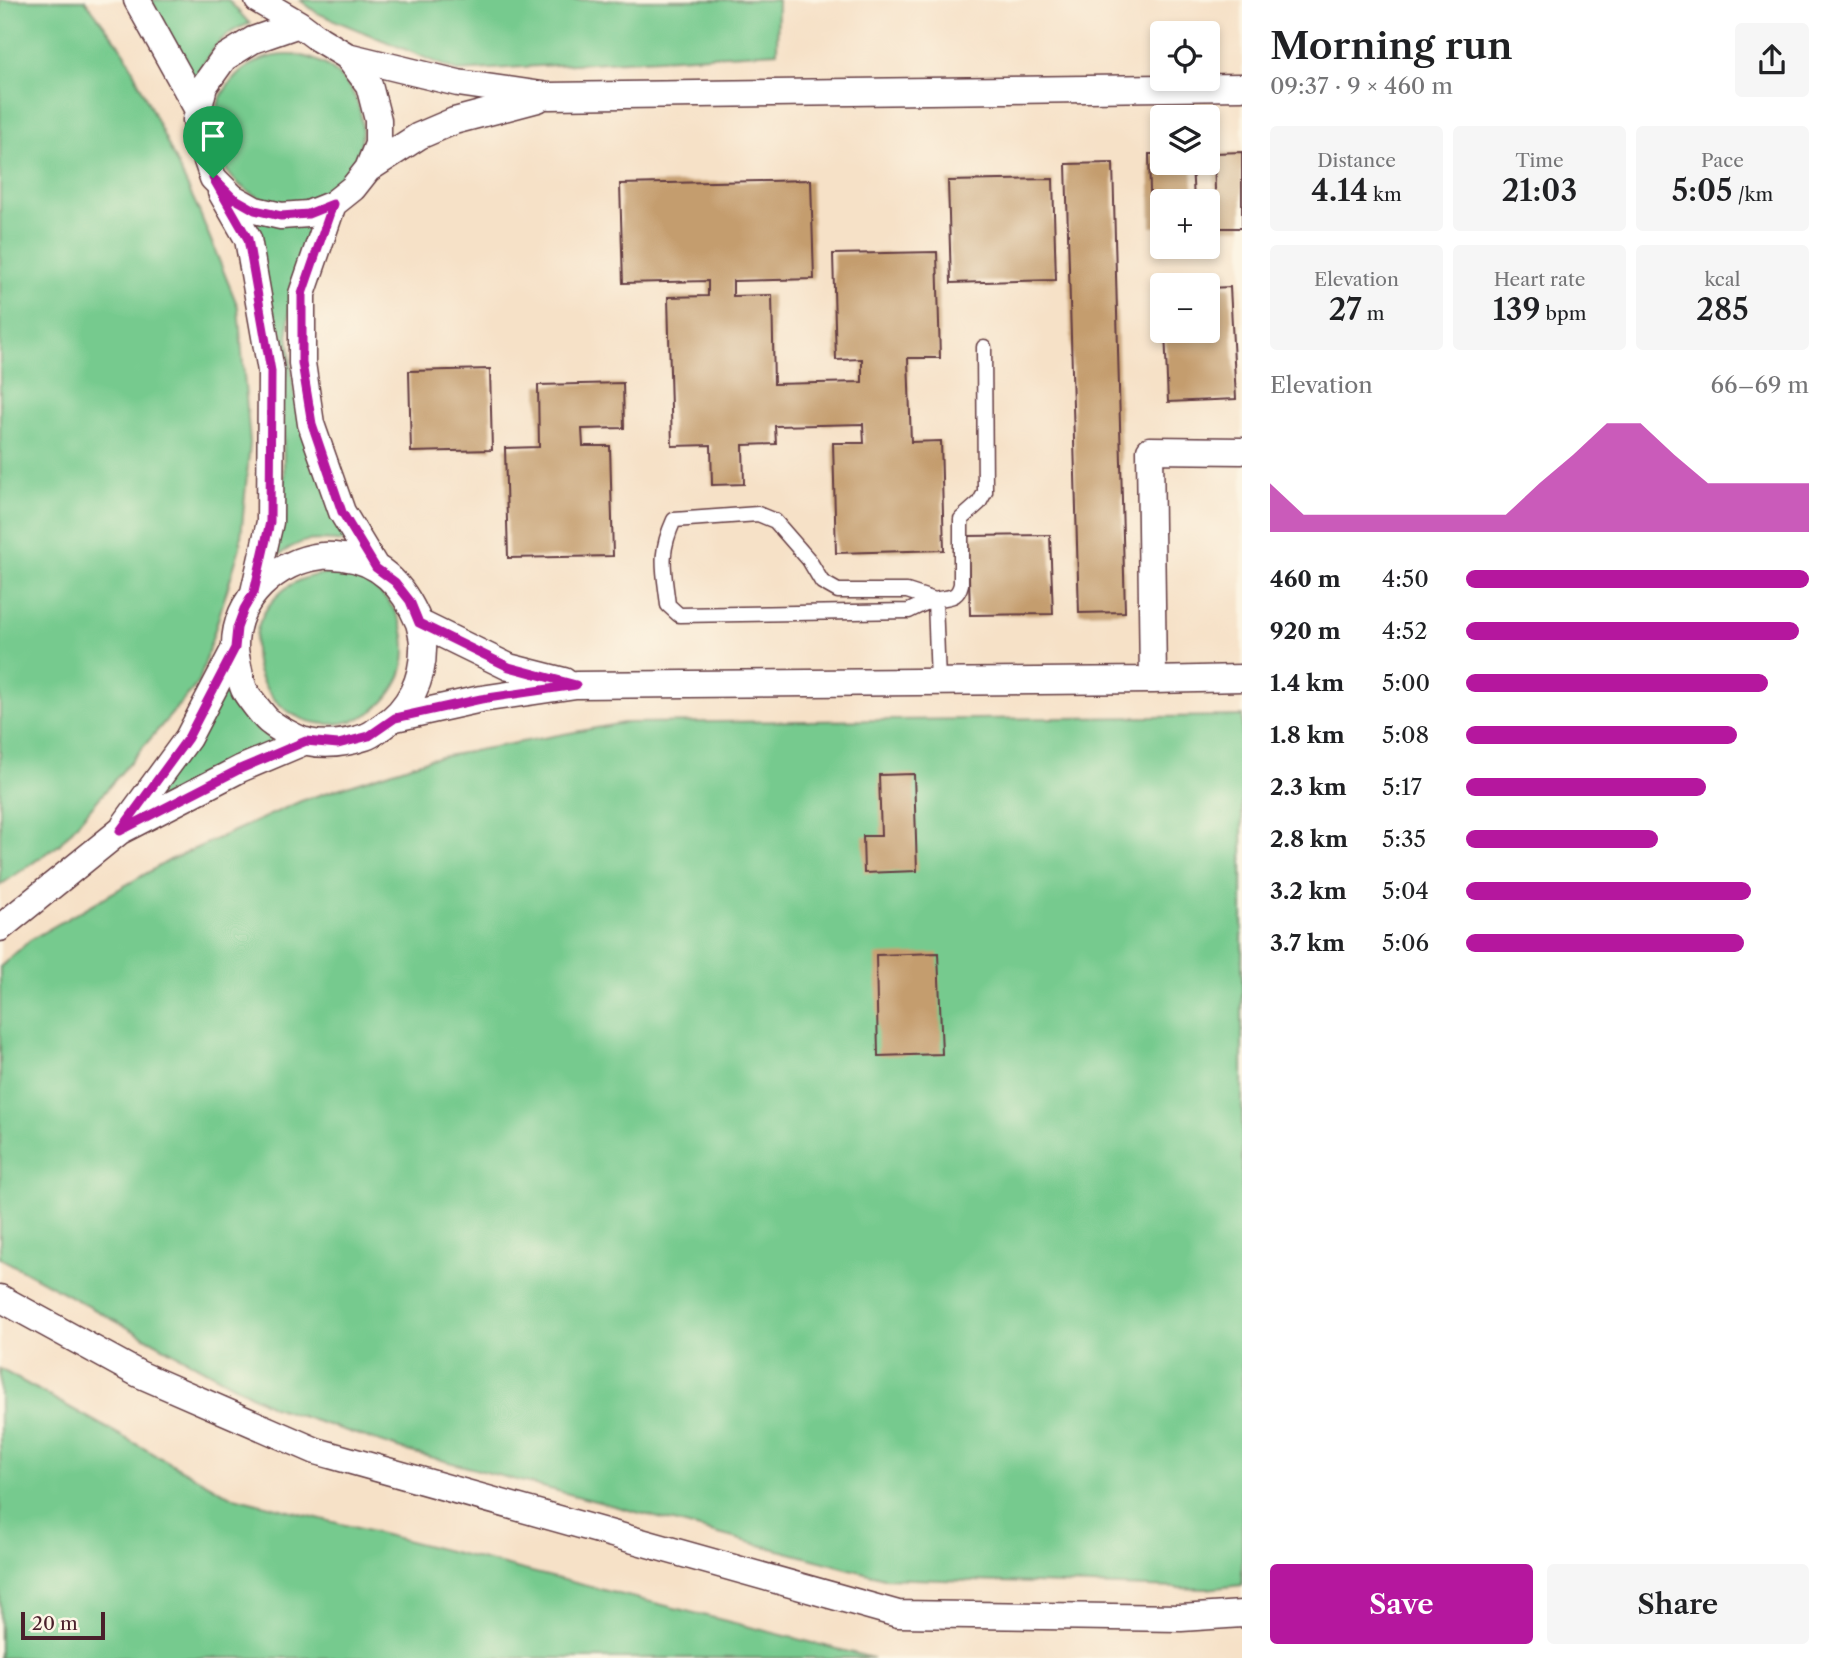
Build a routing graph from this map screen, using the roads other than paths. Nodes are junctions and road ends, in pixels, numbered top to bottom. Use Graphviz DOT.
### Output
graph roads {
  1 [pos="137,0"];
  2 [pos="258,0"];
  3 [pos="299,24"];
  4 [pos="347,56"];
  5 [pos="1242,87"];
  6 [pos="550,96"];
  7 [pos="198,110"];
  8 [pos="368,169"];
  9 [pos="213,178"];
  10 [pos="333,204"];
  11 [pos="984,347"];
  12 [pos="1242,451"];
  13 [pos="376,568"];
  14 [pos="254,592"];
  15 [pos="935,600"];
  16 [pos="419,623"];
  17 [pos="235,648"];
  18 [pos="1242,678"];
  19 [pos="1153,680"];
  20 [pos="938,682"];
  21 [pos="576,685"];
  22 [pos="395,718"];
  23 [pos="306,741"];
  24 [pos="120,831"];
  25 [pos="0,928"];
  26 [pos="0,1298"];
  27 [pos="1242,1614"];
  1 -- 7 [label="street"];
  2 -- 3 [label="street"];
  3 -- 4 [label="street"];
  3 -- 7 [label="street"];
  4 -- 6 [label="street"];
  4 -- 8 [label="street"];
  5 -- 6 [label="street"];
  6 -- 8 [label="street"];
  7 -- 9 [label="street"];
  8 -- 10 [label="street"];
  9 -- 10 [label="street"];
  9 -- 14 [label="street"];
  10 -- 13 [label="street"];
  11 -- 15 [label="lane"];
  12 -- 19 [label="street"];
  13 -- 14 [label="street"];
  13 -- 16 [label="street"];
  14 -- 17 [label="street"];
  15 -- 15 [label="lane"];
  15 -- 20 [label="lane"];
  16 -- 21 [label="street"];
  16 -- 22 [label="street"];
  17 -- 23 [label="street"];
  17 -- 24 [label="street"];
  18 -- 19 [label="street"];
  19 -- 20 [label="street"];
  20 -- 21 [label="street"];
  21 -- 22 [label="street"];
  22 -- 23 [label="street"];
  23 -- 24 [label="street"];
  24 -- 25 [label="street"];
  26 -- 27 [label="street"];
}
